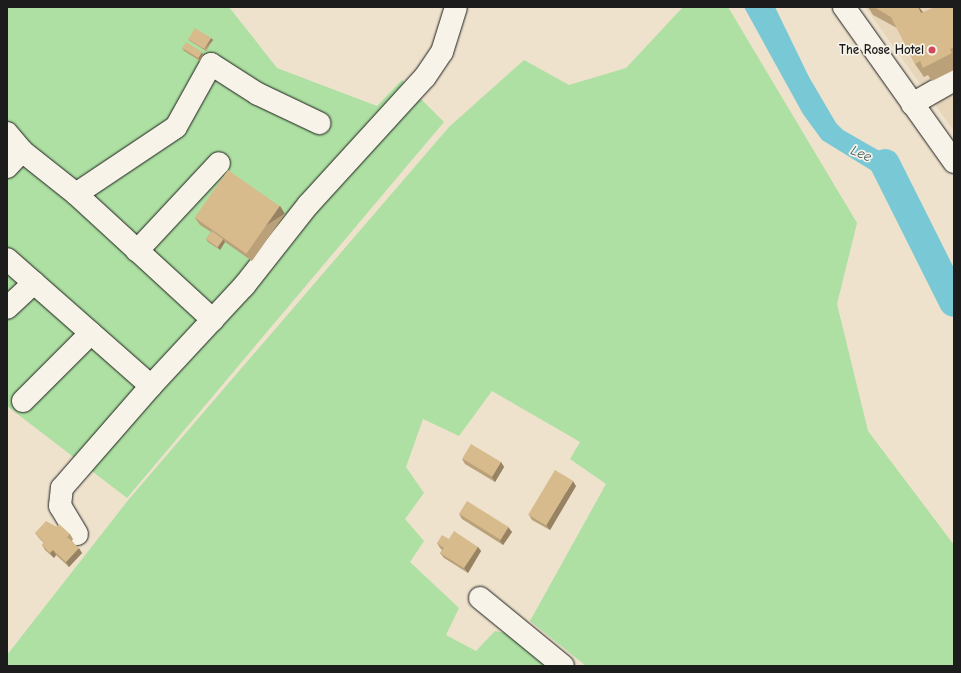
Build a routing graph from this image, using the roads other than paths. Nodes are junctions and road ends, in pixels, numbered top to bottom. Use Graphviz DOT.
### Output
graph roads {
  1 [pos="456,7"];
  2 [pos="844,7"];
  3 [pos="954,80"];
  4 [pos="912,104"];
  5 [pos="319,123"];
  6 [pos="7,133"];
  7 [pos="22,151"];
  8 [pos="954,162"];
  9 [pos="219,163"];
  10 [pos="7,167"];
  11 [pos="76,194"];
  12 [pos="137,251"];
  13 [pos="7,259"];
  14 [pos="34,282"];
  15 [pos="7,308"];
  16 [pos="213,320"];
  17 [pos="91,333"];
  18 [pos="151,386"];
  19 [pos="23,401"];
  20 [pos="77,534"];
  21 [pos="480,598"];
  22 [pos="562,666"];
  1 -- 16 [label="street"];
  2 -- 4 [label="street"];
  3 -- 4 [label="street"];
  4 -- 8 [label="street"];
  5 -- 11 [label="street"];
  6 -- 7 [label="street"];
  7 -- 10 [label="street"];
  7 -- 11 [label="street"];
  9 -- 12 [label="street"];
  11 -- 12 [label="street"];
  12 -- 16 [label="street"];
  13 -- 14 [label="street"];
  14 -- 15 [label="street"];
  14 -- 17 [label="street"];
  16 -- 18 [label="street"];
  17 -- 18 [label="street"];
  17 -- 19 [label="street"];
  18 -- 20 [label="street"];
  21 -- 22 [label="street"];
}
